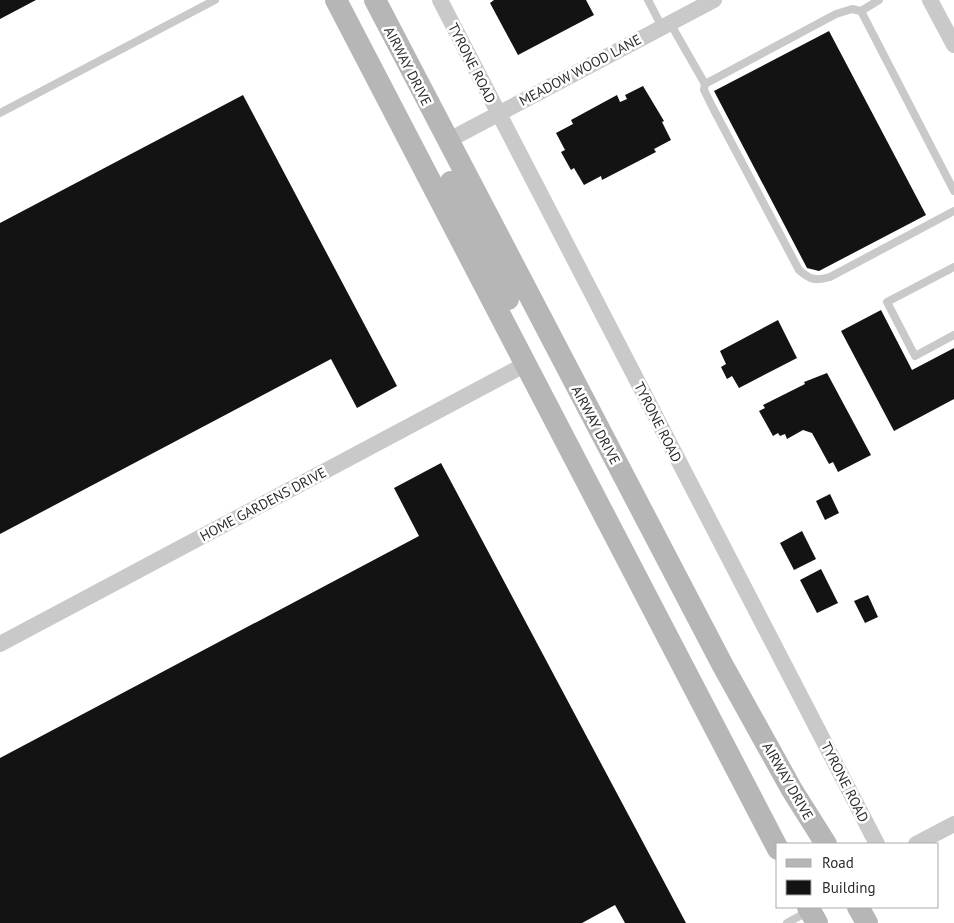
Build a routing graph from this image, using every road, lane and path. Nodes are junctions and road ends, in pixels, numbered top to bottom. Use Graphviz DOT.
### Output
graph roads {
  1 [pos="215,0"];
  2 [pos="336,0"];
  3 [pos="350,0"];
  4 [pos="375,0"];
  5 [pos="441,0"];
  6 [pos="648,0"];
  7 [pos="714,0"];
  8 [pos="879,0"];
  9 [pos="930,0"];
  10 [pos="861,11"];
  11 [pos="666,25"];
  12 [pos="954,45"];
  13 [pos="705,84"];
  14 [pos="0,113"];
  15 [pos="498,114"];
  16 [pos="447,142"];
  17 [pos="954,191"];
  18 [pos="954,211"];
  19 [pos="954,267"];
  20 [pos="954,335"];
  21 [pos="526,364"];
  22 [pos="0,644"];
  23 [pos="954,824"];
  24 [pos="825,843"];
  25 [pos="877,843"];
  26 [pos="918,843"];
  27 [pos="776,845"];
  28 [pos="859,908"];
  29 [pos="812,913"];
  30 [pos="787,923"];
  31 [pos="867,923"];
  1 -- 14 [label="lane"];
  2 -- 21 [label="main road"];
  3 -- 16 [label="main road"];
  4 -- 16 [label="main road, AIRWAY DRIVE"];
  5 -- 15 [label="street, TYRONE ROAD"];
  6 -- 11 [label="lane"];
  7 -- 11 [label="street, MEADOW WOOD LANE"];
  8 -- 10 [label="lane"];
  9 -- 12 [label="street"];
  10 -- 13 [label="lane"];
  10 -- 17 [label="lane"];
  11 -- 13 [label="lane"];
  11 -- 15 [label="street, MEADOW WOOD LANE"];
  13 -- 18 [label="lane"];
  15 -- 16 [label="street, MEADOW WOOD LANE"];
  15 -- 25 [label="street, TYRONE ROAD"];
  16 -- 21 [label="main road"];
  16 -- 24 [label="main road, AIRWAY DRIVE"];
  19 -- 20 [label="lane"];
  21 -- 22 [label="street, HOME GARDENS DRIVE"];
  21 -- 27 [label="main road"];
  23 -- 26 [label="street"];
  28 -- 31 [label="main road"];
  29 -- 30 [label="lane"];
}
